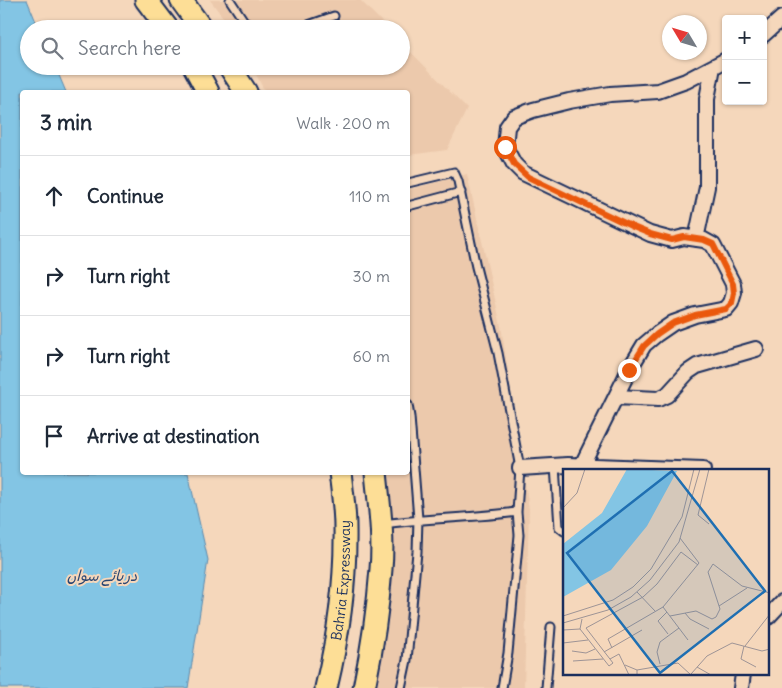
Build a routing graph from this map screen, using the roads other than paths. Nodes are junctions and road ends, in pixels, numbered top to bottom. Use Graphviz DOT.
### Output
graph roads {
  1 [pos="146,0"];
  2 [pos="182,0"];
  3 [pos="230,0"];
  4 [pos="334,16"];
  5 [pos="782,18"];
  6 [pos="161,20"];
  7 [pos="196,20"];
  8 [pos="243,20"];
  9 [pos="323,20"];
  10 [pos="767,31"];
  11 [pos="722,62"];
  12 [pos="713,66"];
  13 [pos="199,75"];
  14 [pos="234,75"];
  15 [pos="207,90"];
  16 [pos="245,90"];
  17 [pos="410,183"];
  18 [pos="460,192"];
  19 [pos="410,205"];
  20 [pos="696,239"];
  21 [pos="756,349"];
  22 [pos="616,397"];
  23 [pos="410,417"];
  24 [pos="556,466"];
  25 [pos="582,466"];
  26 [pos="520,468"];
  27 [pos="638,469"];
  28 [pos="340,475"];
  29 [pos="376,475"];
  30 [pos="517,512"];
  31 [pos="418,519"];
  32 [pos="381,524"];
  33 [pos="563,530"];
  34 [pos="782,602"];
  35 [pos="770,615"];
  36 [pos="551,627"];
  37 [pos="326,688"];
  38 [pos="364,688"];
  39 [pos="401,688"];
  40 [pos="502,688"];
  41 [pos="546,688"];
  1 -- 6 [label="main road"];
  2 -- 7 [label="main road"];
  3 -- 8 [label="lane"];
  4 -- 9 [label="lane"];
  5 -- 10 [label="street"];
  11 -- 12 [label="street"];
  12 -- 20 [label="street"];
  12 -- 20 [label="street"];
  13 -- 15 [label="main road"];
  14 -- 16 [label="main road"];
  17 -- 18 [label="lane"];
  18 -- 19 [label="lane"];
  18 -- 26 [label="lane"];
  20 -- 22 [label="street"];
  21 -- 22 [label="street"];
  22 -- 25 [label="street"];
  23 -- 31 [label="lane"];
  24 -- 25 [label="street"];
  24 -- 26 [label="street"];
  24 -- 33 [label="lane"];
  25 -- 27 [label="street"];
  26 -- 30 [label="lane"];
  28 -- 37 [label="main road, Bahria Expressway"];
  29 -- 32 [label="main road"];
  30 -- 31 [label="lane"];
  30 -- 40 [label="lane"];
  31 -- 32 [label="lane"];
  31 -- 39 [label="lane"];
  32 -- 38 [label="main road"];
  34 -- 35 [label="street"];
  36 -- 41 [label="lane"];
}
